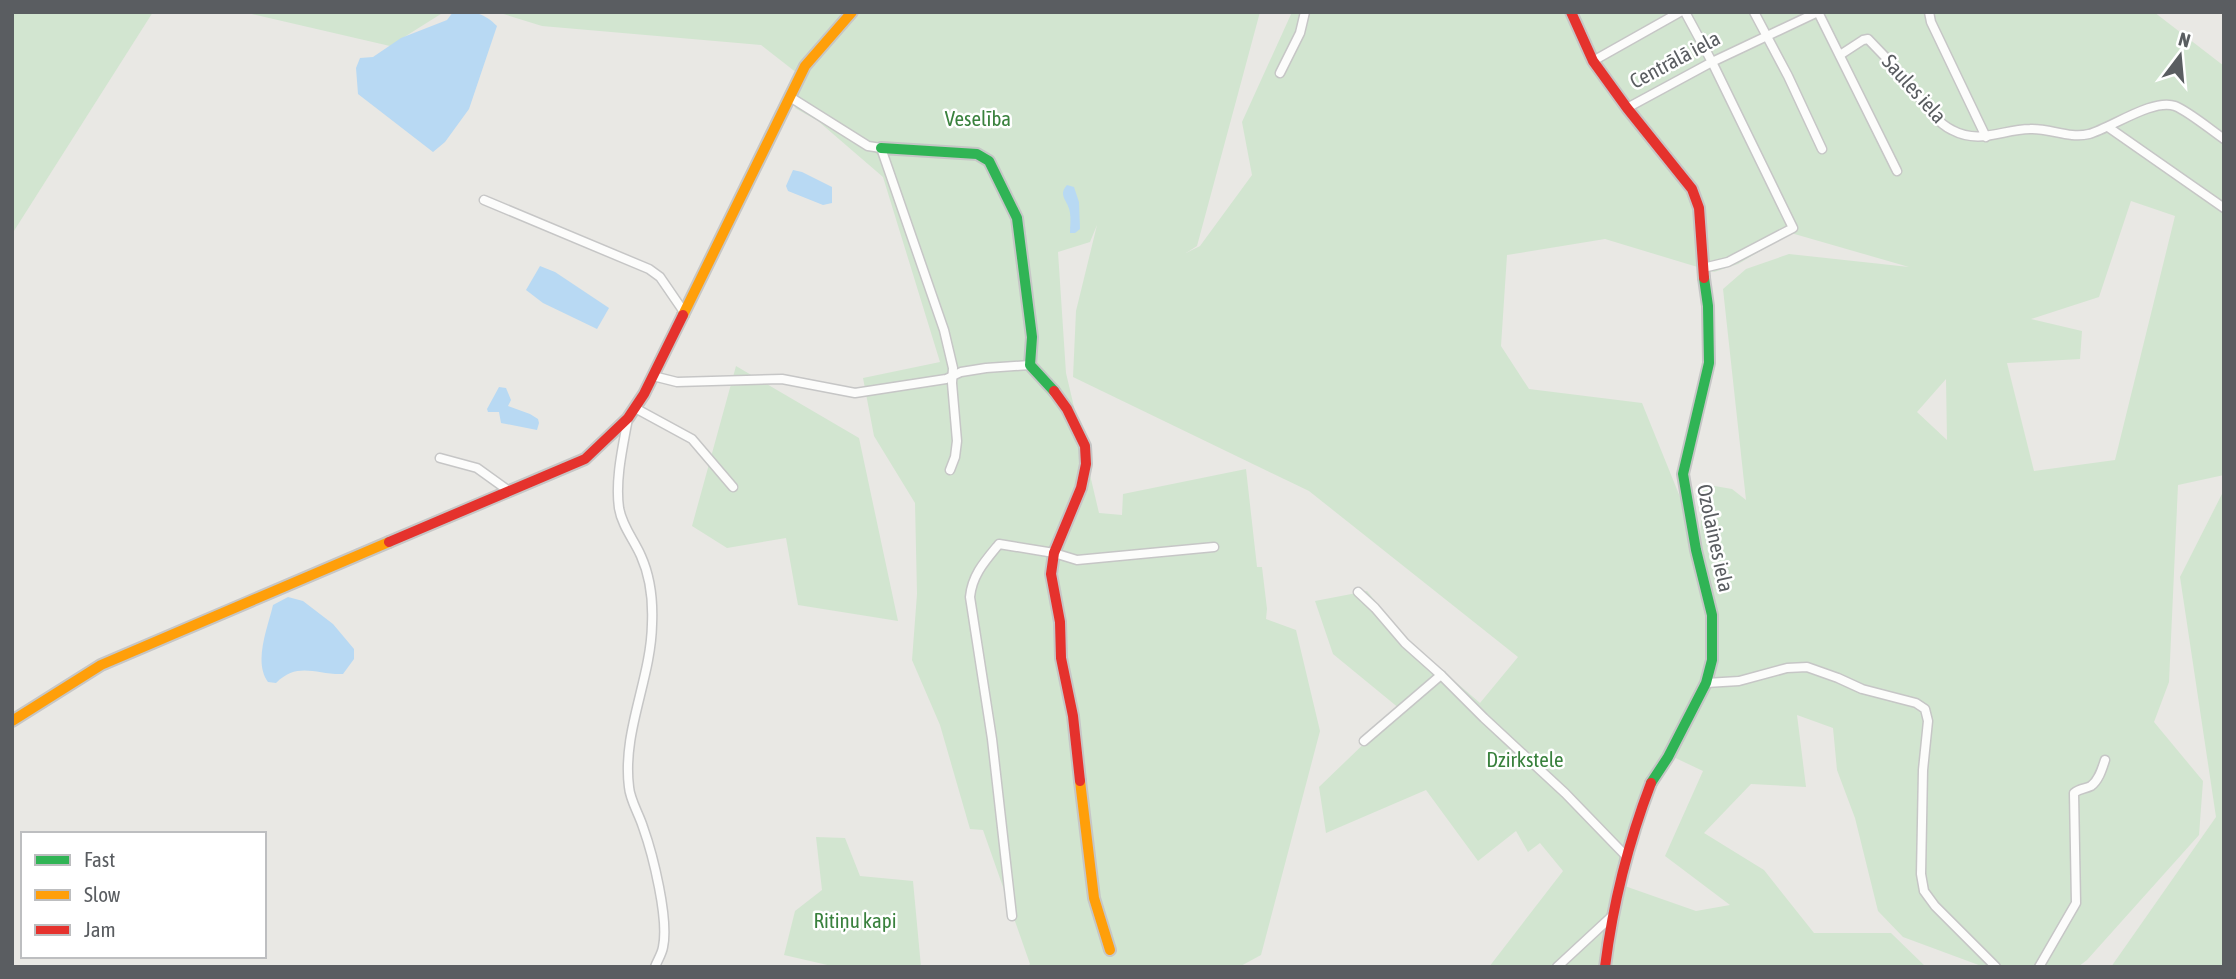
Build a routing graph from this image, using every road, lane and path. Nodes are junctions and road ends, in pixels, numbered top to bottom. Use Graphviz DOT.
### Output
graph roads {
  1 [pos="852,12"];
  2 [pos="1305,12"];
  3 [pos="1683,12"];
  4 [pos="1754,12"];
  5 [pos="1818,12"];
  6 [pos="1929,12"];
  7 [pos="1572,13"];
  8 [pos="1765,36"];
  9 [pos="1840,55"];
  10 [pos="1593,61"];
  11 [pos="1712,62"];
  12 [pos="1280,73"];
  13 [pos="790,97"];
  14 [pos="1627,108"];
  15 [pos="2108,127"];
  16 [pos="1986,137"];
  17 [pos="2224,139"];
  18 [pos="881,148"];
  19 [pos="1822,149"];
  20 [pos="1897,171"];
  21 [pos="484,200"];
  22 [pos="2224,208"];
  23 [pos="1703,268"];
  24 [pos="684,312"];
  25 [pos="1030,365"];
  26 [pos="653,376"];
  27 [pos="953,376"];
  28 [pos="635,408"];
  29 [pos="628,418"];
  30 [pos="606,440"];
  31 [pos="623,448"];
  32 [pos="440,458"];
  33 [pos="950,470"];
  34 [pos="733,487"];
  35 [pos="509,491"];
  36 [pos="1214,547"];
  37 [pos="1054,553"];
  38 [pos="1358,592"];
  39 [pos="1441,675"];
  40 [pos="1706,683"];
  41 [pos="12,721"];
  42 [pos="1364,741"];
  43 [pos="2105,760"];
  44 [pos="1626,856"];
  45 [pos="1012,916"];
  46 [pos="1611,917"];
  47 [pos="1110,950"];
  48 [pos="655,967"];
  49 [pos="1557,967"];
  50 [pos="1605,967"];
  51 [pos="1996,967"];
  52 [pos="2039,967"];
  1 -- 13 [label="street"];
  2 -- 12 [label="street"];
  3 -- 10 [label="street"];
  3 -- 11 [label="street"];
  4 -- 8 [label="street"];
  5 -- 8 [label="street, Centrālā iela"];
  5 -- 9 [label="street"];
  6 -- 16 [label="street"];
  7 -- 10 [label="street, Ozolaines iela"];
  8 -- 11 [label="street, Centrālā iela"];
  8 -- 19 [label="street"];
  9 -- 16 [label="street, Saules iela"];
  9 -- 20 [label="street"];
  10 -- 14 [label="street, Ozolaines iela"];
  11 -- 14 [label="street, Centrālā iela"];
  11 -- 23 [label="street"];
  13 -- 18 [label="street"];
  13 -- 24 [label="street"];
  14 -- 23 [label="street, Ozolaines iela"];
  15 -- 16 [label="street, Saules iela"];
  15 -- 17 [label="street"];
  15 -- 22 [label="street"];
  18 -- 25 [label="street"];
  18 -- 27 [label="street"];
  21 -- 24 [label="street"];
  23 -- 40 [label="street, Ozolaines iela"];
  24 -- 26 [label="street"];
  25 -- 27 [label="street"];
  25 -- 37 [label="street"];
  26 -- 27 [label="street"];
  26 -- 28 [label="street"];
  27 -- 33 [label="street"];
  28 -- 29 [label="street"];
  28 -- 34 [label="street"];
  29 -- 30 [label="street"];
  29 -- 31 [label="street"];
  30 -- 31 [label="street"];
  30 -- 35 [label="street"];
  31 -- 48 [label="street"];
  32 -- 35 [label="street"];
  35 -- 41 [label="street"];
  36 -- 37 [label="street"];
  37 -- 45 [label="street"];
  37 -- 47 [label="street"];
  38 -- 39 [label="street"];
  39 -- 42 [label="street"];
  39 -- 44 [label="street"];
  40 -- 44 [label="street, Ozolaines iela"];
  40 -- 51 [label="street"];
  43 -- 52 [label="street"];
  44 -- 46 [label="street, Ozolaines iela"];
  46 -- 49 [label="street"];
  46 -- 50 [label="street, Ozolaines iela"];
}
